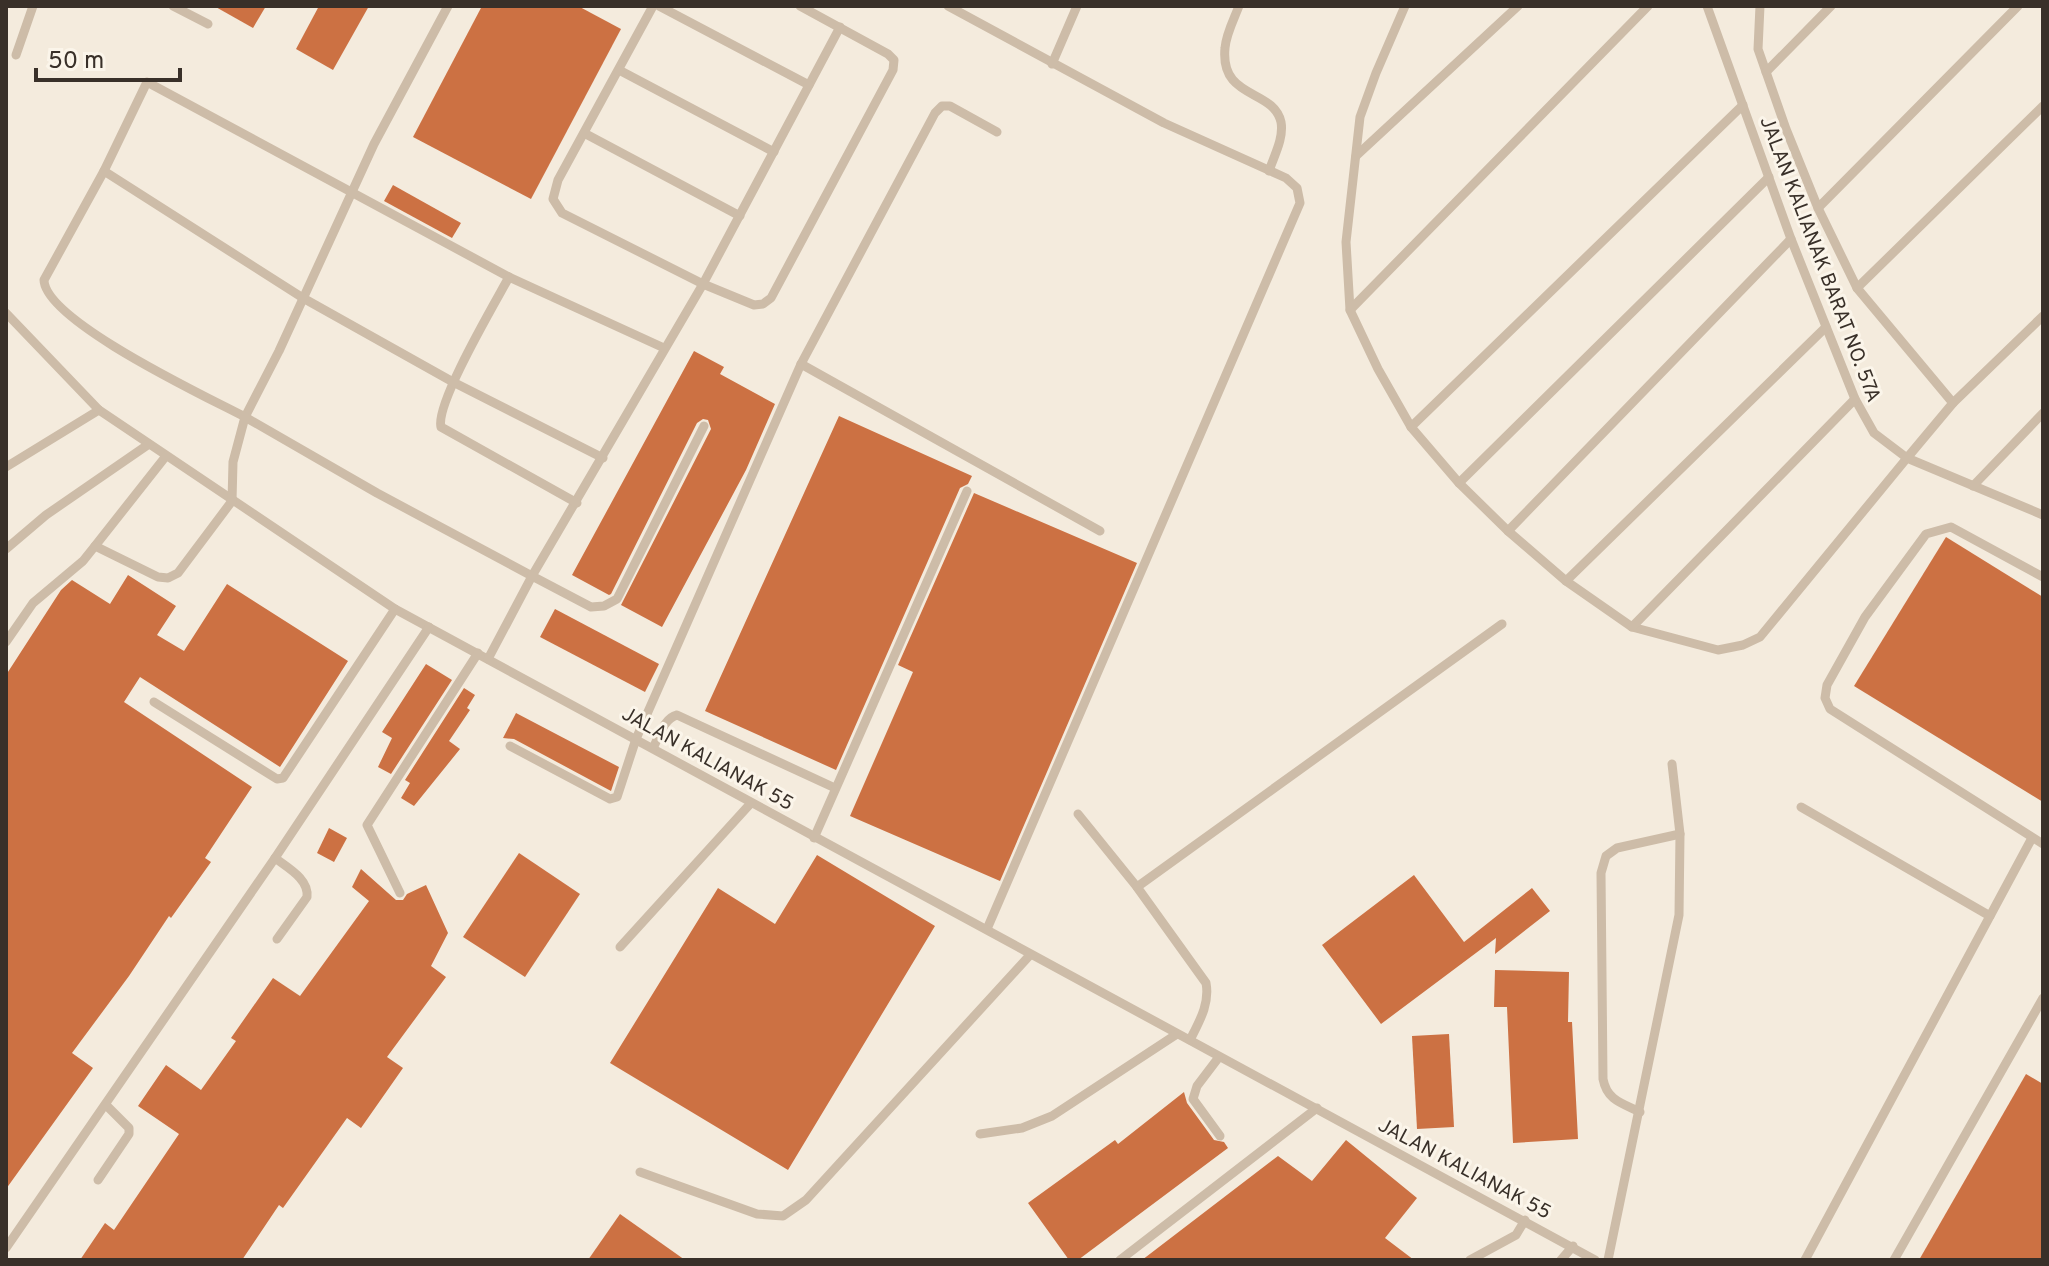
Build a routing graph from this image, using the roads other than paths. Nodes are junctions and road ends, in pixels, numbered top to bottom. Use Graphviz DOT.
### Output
graph roads {
  1 [pos="33,6"];
  2 [pos="173,6"];
  3 [pos="448,6"];
  4 [pos="656,6"];
  5 [pos="800,6"];
  6 [pos="948,6"];
  7 [pos="1077,6"];
  8 [pos="1239,6"];
  9 [pos="1405,6"];
  10 [pos="1518,6"];
  11 [pos="1648,6"];
  12 [pos="1707,6"];
  13 [pos="1760,6"];
  14 [pos="1831,6"];
  15 [pos="2018,6"];
  16 [pos="208,24"];
  17 [pos="840,27"];
  18 [pos="16,55"];
  19 [pos="1052,64"];
  20 [pos="619,70"];
  21 [pos="1766,72"];
  22 [pos="809,85"];
  23 [pos="1743,105"];
  24 [pos="2043,106"];
  25 [pos="997,132"];
  26 [pos="584,133"];
  27 [pos="774,152"];
  28 [pos="1356,157"];
  29 [pos="104,171"];
  30 [pos="1269,171"];
  31 [pos="1769,177"];
  32 [pos="352,191"];
  33 [pos="1818,208"];
  34 [pos="740,216"];
  35 [pos="1791,239"];
  36 [pos="509,277"];
  37 [pos="703,284"];
  38 [pos="1857,288"];
  39 [pos="303,298"];
  40 [pos="1350,310"];
  41 [pos="6,313"];
  42 [pos="2043,316"];
  43 [pos="1826,327"];
  44 [pos="664,348"];
  45 [pos="801,364"];
  46 [pos="453,382"];
  47 [pos="1855,399"];
  48 [pos="1953,403"];
  49 [pos="99,410"];
  50 [pos="2043,413"];
  51 [pos="245,417"];
  52 [pos="704,426"];
  53 [pos="1411,427"];
  54 [pos="149,444"];
  55 [pos="166,456"];
  56 [pos="603,458"];
  57 [pos="1907,458"];
  58 [pos="6,467"];
  59 [pos="1459,483"];
  60 [pos="1973,486"];
  61 [pos="967,491"];
  62 [pos="232,501"];
  63 [pos="577,503"];
  64 [pos="2043,515"];
  65 [pos="1100,531"];
  66 [pos="1508,531"];
  67 [pos="95,546"];
  68 [pos="6,549"];
  69 [pos="532,576"];
  70 [pos="2043,577"];
  71 [pos="1566,581"];
  72 [pos="395,609"];
  73 [pos="1502,624"];
  74 [pos="429,627"];
  75 [pos="1632,627"];
  76 [pos="6,642"];
  77 [pos="478,653"];
  78 [pos="488,659"];
  79 [pos="154,702"];
  80 [pos="636,739"];
  81 [pos="510,746"];
  82 [pos="653,748"];
  83 [pos="1672,764"];
  84 [pos="835,788"];
  85 [pos="751,803"];
  86 [pos="1801,807"];
  87 [pos="1078,814"];
  88 [pos="1680,834"];
  89 [pos="814,838"];
  90 [pos="2032,838"];
  91 [pos="2043,844"];
  92 [pos="275,858"];
  93 [pos="1137,887"];
  94 [pos="400,893"];
  95 [pos="1990,916"];
  96 [pos="987,929"];
  97 [pos="277,939"];
  98 [pos="620,947"];
  99 [pos="1030,955"];
  100 [pos="2043,998"];
  101 [pos="1177,1034"];
  102 [pos="1190,1040"];
  103 [pos="1219,1057"];
  104 [pos="106,1105"];
  105 [pos="1317,1108"];
  106 [pos="1640,1112"];
  107 [pos="980,1134"];
  108 [pos="1220,1136"];
  109 [pos="640,1172"];
  110 [pos="98,1180"];
  111 [pos="1525,1220"];
  112 [pos="1573,1246"];
  113 [pos="6,1248"];
  114 [pos="1120,1260"];
  115 [pos="1470,1260"];
  116 [pos="1561,1260"];
  117 [pos="1595,1260"];
  118 [pos="1608,1260"];
  119 [pos="1805,1260"];
  120 [pos="1894,1260"];
  1 -- 18 [label="lane"];
  2 -- 16 [label="lane"];
  3 -- 32 [label="lane"];
  4 -- 20 [label="lane"];
  4 -- 22 [label="lane"];
  5 -- 17 [label="lane"];
  6 -- 19 [label="lane"];
  7 -- 19 [label="lane"];
  8 -- 30 [label="lane"];
  9 -- 28 [label="lane"];
  10 -- 28 [label="lane"];
  11 -- 40 [label="lane"];
  12 -- 23 [label="lane, JALAN KALIANAK BARAT NO. 57A"];
  13 -- 21 [label="lane, JALAN KALIANAK BARAT NO. 57A"];
  14 -- 21 [label="lane"];
  15 -- 33 [label="lane"];
  17 -- 22 [label="lane"];
  17 -- 37 [label="lane"];
  19 -- 30 [label="lane"];
  20 -- 26 [label="lane"];
  20 -- 27 [label="lane"];
  21 -- 33 [label="lane, JALAN KALIANAK BARAT NO. 57A"];
  22 -- 27 [label="lane"];
  23 -- 31 [label="lane, JALAN KALIANAK BARAT NO. 57A"];
  23 -- 53 [label="lane"];
  24 -- 38 [label="lane"];
  25 -- 45 [label="lane"];
  26 -- 34 [label="lane"];
  26 -- 37 [label="lane"];
  27 -- 34 [label="lane"];
  28 -- 40 [label="lane"];
  29 -- 32 [label="lane"];
  29 -- 39 [label="lane"];
  29 -- 51 [label="lane"];
  30 -- 96 [label="lane"];
  31 -- 35 [label="lane, JALAN KALIANAK BARAT NO. 57A"];
  31 -- 59 [label="lane"];
  32 -- 36 [label="lane"];
  32 -- 39 [label="lane"];
  33 -- 38 [label="lane, JALAN KALIANAK BARAT NO. 57A"];
  34 -- 37 [label="lane"];
  35 -- 43 [label="lane, JALAN KALIANAK BARAT NO. 57A"];
  35 -- 66 [label="lane"];
  36 -- 44 [label="lane"];
  36 -- 46 [label="lane"];
  37 -- 44 [label="lane"];
  38 -- 48 [label="lane, JALAN KALIANAK BARAT NO. 57A"];
  39 -- 46 [label="lane"];
  39 -- 51 [label="lane"];
  40 -- 53 [label="lane"];
  41 -- 49 [label="lane, JALAN KALIANAK 55"];
  42 -- 48 [label="lane"];
  43 -- 47 [label="lane, JALAN KALIANAK BARAT NO. 57A"];
  43 -- 71 [label="lane"];
  44 -- 56 [label="lane"];
  45 -- 65 [label="lane"];
  45 -- 80 [label="lane"];
  46 -- 56 [label="lane"];
  46 -- 63 [label="lane"];
  47 -- 57 [label="lane, JALAN KALIANAK BARAT NO. 57A"];
  47 -- 75 [label="lane"];
  48 -- 57 [label="lane"];
  49 -- 54 [label="lane, JALAN KALIANAK 55"];
  49 -- 58 [label="lane"];
  50 -- 60 [label="lane"];
  51 -- 62 [label="lane"];
  51 -- 69 [label="lane"];
  52 -- 69 [label="lane"];
  53 -- 59 [label="lane"];
  54 -- 55 [label="lane, JALAN KALIANAK 55"];
  54 -- 68 [label="lane"];
  55 -- 62 [label="lane, JALAN KALIANAK 55"];
  55 -- 67 [label="lane"];
  56 -- 63 [label="lane"];
  57 -- 60 [label="lane, JALAN KALIANAK BARAT NO. 57A"];
  57 -- 75 [label="lane"];
  59 -- 66 [label="lane"];
  60 -- 64 [label="lane, JALAN KALIANAK BARAT NO. 57A"];
  61 -- 84 [label="lane"];
  62 -- 67 [label="lane"];
  62 -- 72 [label="lane, JALAN KALIANAK 55"];
  63 -- 69 [label="lane"];
  66 -- 71 [label="lane"];
  67 -- 76 [label="lane"];
  69 -- 78 [label="lane"];
  70 -- 90 [label="lane"];
  71 -- 75 [label="lane"];
  72 -- 74 [label="lane, JALAN KALIANAK 55"];
  72 -- 79 [label="lane"];
  73 -- 93 [label="lane"];
  74 -- 77 [label="lane, JALAN KALIANAK 55"];
  74 -- 92 [label="lane"];
  77 -- 78 [label="lane, JALAN KALIANAK 55"];
  77 -- 94 [label="lane"];
  78 -- 80 [label="lane, JALAN KALIANAK 55"];
  80 -- 81 [label="lane"];
  80 -- 82 [label="lane, JALAN KALIANAK 55"];
  82 -- 84 [label="lane"];
  82 -- 85 [label="lane, JALAN KALIANAK 55"];
  83 -- 88 [label="lane"];
  84 -- 89 [label="lane"];
  85 -- 89 [label="lane, JALAN KALIANAK 55"];
  85 -- 98 [label="lane"];
  86 -- 95 [label="lane"];
  87 -- 93 [label="lane"];
  88 -- 106 [label="lane"];
  88 -- 106 [label="lane"];
  89 -- 96 [label="lane, JALAN KALIANAK 55"];
  90 -- 91 [label="lane"];
  90 -- 95 [label="lane"];
  92 -- 97 [label="lane"];
  92 -- 104 [label="lane"];
  93 -- 102 [label="lane"];
  95 -- 119 [label="lane"];
  96 -- 99 [label="lane, JALAN KALIANAK 55"];
  99 -- 101 [label="lane, JALAN KALIANAK 55"];
  99 -- 109 [label="lane"];
  100 -- 120 [label="lane"];
  101 -- 102 [label="lane, JALAN KALIANAK 55"];
  101 -- 107 [label="lane"];
  102 -- 103 [label="lane, JALAN KALIANAK 55"];
  103 -- 105 [label="lane, JALAN KALIANAK 55"];
  103 -- 108 [label="lane"];
  104 -- 110 [label="lane"];
  104 -- 113 [label="lane"];
  105 -- 111 [label="lane, JALAN KALIANAK 55"];
  105 -- 114 [label="lane"];
  106 -- 118 [label="lane"];
  111 -- 112 [label="lane, JALAN KALIANAK 55"];
  111 -- 115 [label="lane"];
  112 -- 116 [label="lane"];
  112 -- 117 [label="lane, JALAN KALIANAK 55"];
}
